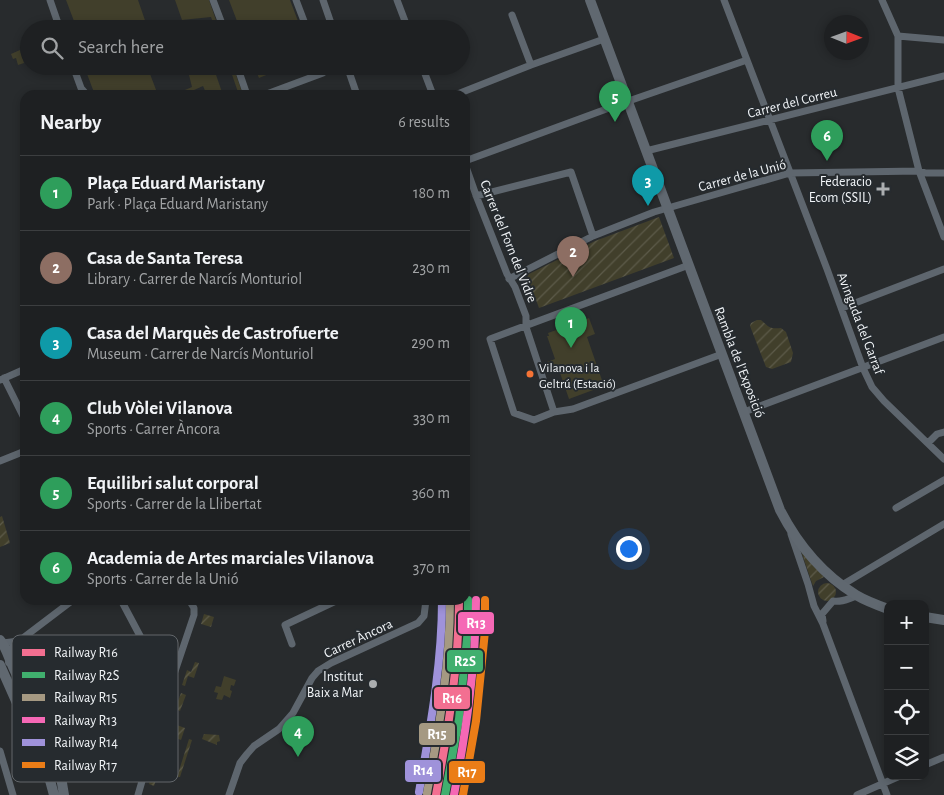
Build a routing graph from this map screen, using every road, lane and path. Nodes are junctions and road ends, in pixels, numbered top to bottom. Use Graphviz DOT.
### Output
graph roads {
  1 [pos="50,0"];
  2 [pos="213,0"];
  3 [pos="296,0"];
  4 [pos="323,0"];
  5 [pos="397,0"];
  6 [pos="590,0"];
  7 [pos="724,0"];
  8 [pos="882,0"];
  9 [pos="512,15"];
  10 [pos="57,20"];
  11 [pos="221,20"];
  12 [pos="304,20"];
  13 [pos="331,20"];
  14 [pos="405,20"];
  15 [pos="898,37"];
  16 [pos="604,38"];
  17 [pos="944,40"];
  18 [pos="747,60"];
  19 [pos="531,65"];
  20 [pos="76,75"];
  21 [pos="240,75"];
  22 [pos="310,75"];
  23 [pos="350,75"];
  24 [pos="425,75"];
  25 [pos="944,76"];
  26 [pos="898,88"];
  27 [pos="83,90"];
  28 [pos="245,90"];
  29 [pos="276,90"];
  30 [pos="355,90"];
  31 [pos="431,90"];
  32 [pos="468,90"];
  33 [pos="628,102"];
  34 [pos="770,120"];
  35 [pos="646,151"];
  36 [pos="470,159"];
  37 [pos="919,171"];
  38 [pos="790,173"];
  39 [pos="944,173"];
  40 [pos="470,179"];
  41 [pos="476,196"];
  42 [pos="668,208"];
  43 [pos="593,236"];
  44 [pos="944,237"];
  45 [pos="689,265"];
  46 [pos="944,268"];
  47 [pos="509,280"];
  48 [pos="842,308"];
  49 [pos="526,327"];
  50 [pos="944,337"];
  51 [pos="722,354"];
  52 [pos="863,368"];
  53 [pos="20,371"];
  54 [pos="2,379"];
  55 [pos="20,411"];
  56 [pos="554,412"];
  57 [pos="744,412"];
  58 [pos="944,432"];
  59 [pos="928,443"];
  60 [pos="20,453"];
  61 [pos="944,459"];
  62 [pos="0,460"];
  63 [pos="944,480"];
  64 [pos="896,508"];
  65 [pos="944,524"];
  66 [pos="788,525"];
  67 [pos="842,585"];
  68 [pos="857,596"];
  69 [pos="66,605"];
  70 [pos="124,605"];
  71 [pos="192,605"];
  72 [pos="327,605"];
  73 [pos="425,605"];
  74 [pos="884,607"];
  75 [pos="929,618"];
  76 [pos="944,620"];
  77 [pos="823,624"];
  78 [pos="27,635"];
  79 [pos="140,635"];
  80 [pos="1,643"];
  81 [pos="292,644"];
  82 [pos="12,651"];
  83 [pos="178,662"];
  84 [pos="5,663"];
  85 [pos="12,681"];
  86 [pos="0,751"];
  87 [pos="944,757"];
  88 [pos="929,764"];
  89 [pos="891,780"];
  90 [pos="50,782"];
  91 [pos="61,782"];
  92 [pos="142,782"];
  93 [pos="882,784"];
  94 [pos="13,795"];
  95 [pos="54,795"];
  96 [pos="64,795"];
  97 [pos="138,795"];
  98 [pos="230,795"];
  99 [pos="857,795"];
  100 [pos="887,795"];
  1 -- 10 [label="street"];
  2 -- 11 [label="street"];
  3 -- 12 [label="street"];
  4 -- 13 [label="street"];
  5 -- 14 [label="street"];
  6 -- 16 [label="street, Rambla de l'Exposició"];
  7 -- 18 [label="street, Avinguda del Garraf"];
  8 -- 15 [label="street"];
  9 -- 19 [label="street"];
  15 -- 17 [label="street"];
  15 -- 26 [label="street"];
  16 -- 19 [label="street"];
  16 -- 33 [label="street, Rambla de l'Exposició"];
  18 -- 33 [label="street"];
  18 -- 34 [label="street, Avinguda del Garraf"];
  19 -- 32 [label="street"];
  20 -- 27 [label="street"];
  21 -- 28 [label="street"];
  22 -- 29 [label="street"];
  23 -- 30 [label="street"];
  24 -- 31 [label="street"];
  25 -- 26 [label="street, Carrer del Correu"];
  26 -- 34 [label="street, Carrer del Correu"];
  26 -- 37 [label="street"];
  33 -- 35 [label="street, Rambla de l'Exposició"];
  33 -- 36 [label="street"];
  34 -- 35 [label="street, Carrer del Correu"];
  34 -- 38 [label="street, Avinguda del Garraf"];
  35 -- 42 [label="street, Rambla de l'Exposició"];
  37 -- 38 [label="street, Carrer de la Unió"];
  37 -- 39 [label="street, Carrer de la Unió"];
  37 -- 44 [label="street"];
  38 -- 42 [label="street, Carrer de la Unió"];
  38 -- 48 [label="street, Avinguda del Garraf"];
  40 -- 41 [label="street, Carrer del Forn del Vidre"];
  41 -- 43 [label="street"];
  41 -- 47 [label="street, Carrer del Forn del Vidre"];
  42 -- 43 [label="street, Carrer de la Unió"];
  42 -- 45 [label="street, Rambla de l'Exposició"];
  43 -- 47 [label="street, Carrer de la Unió"];
  45 -- 49 [label="street"];
  45 -- 51 [label="street, Rambla de l'Exposició"];
  46 -- 48 [label="street"];
  47 -- 49 [label="street, Carrer del Forn del Vidre"];
  48 -- 52 [label="street, Avinguda del Garraf"];
  49 -- 56 [label="street, Carrer del Forn del Vidre"];
  49 -- 56 [label="street"];
  50 -- 52 [label="street"];
  51 -- 56 [label="street"];
  51 -- 57 [label="street, Rambla de l'Exposició"];
  52 -- 57 [label="street"];
  52 -- 59 [label="street, Avinguda del Garraf"];
  53 -- 54 [label="street"];
  54 -- 55 [label="street"];
  57 -- 66 [label="street, Rambla de l'Exposició"];
  58 -- 59 [label="street"];
  59 -- 61 [label="street, Avinguda del Garraf"];
  60 -- 62 [label="street"];
  63 -- 64 [label="street"];
  65 -- 67 [label="street"];
  66 -- 67 [label="street, Rambla de l'Exposició"];
  66 -- 77 [label="street, Rambla de l'Exposició"];
  67 -- 68 [label="street, Rambla de l'Exposició"];
  68 -- 74 [label="street, Rambla de l'Exposició"];
  68 -- 77 [label="street"];
  69 -- 78 [label="street"];
  70 -- 79 [label="street"];
  71 -- 83 [label="street"];
  72 -- 81 [label="street"];
  73 -- 98 [label="street, Carrer Àncora"];
  75 -- 76 [label="street"];
  77 -- 93 [label="street, Rambla de l'Exposició"];
  80 -- 84 [label="street"];
  82 -- 84 [label="street"];
  84 -- 85 [label="street"];
  86 -- 94 [label="street"];
  87 -- 88 [label="street"];
  89 -- 93 [label="street"];
  90 -- 95 [label="street"];
  91 -- 96 [label="street"];
  92 -- 97 [label="street"];
  93 -- 99 [label="street"];
  93 -- 100 [label="street, Rambla de l'Exposició"];
}
